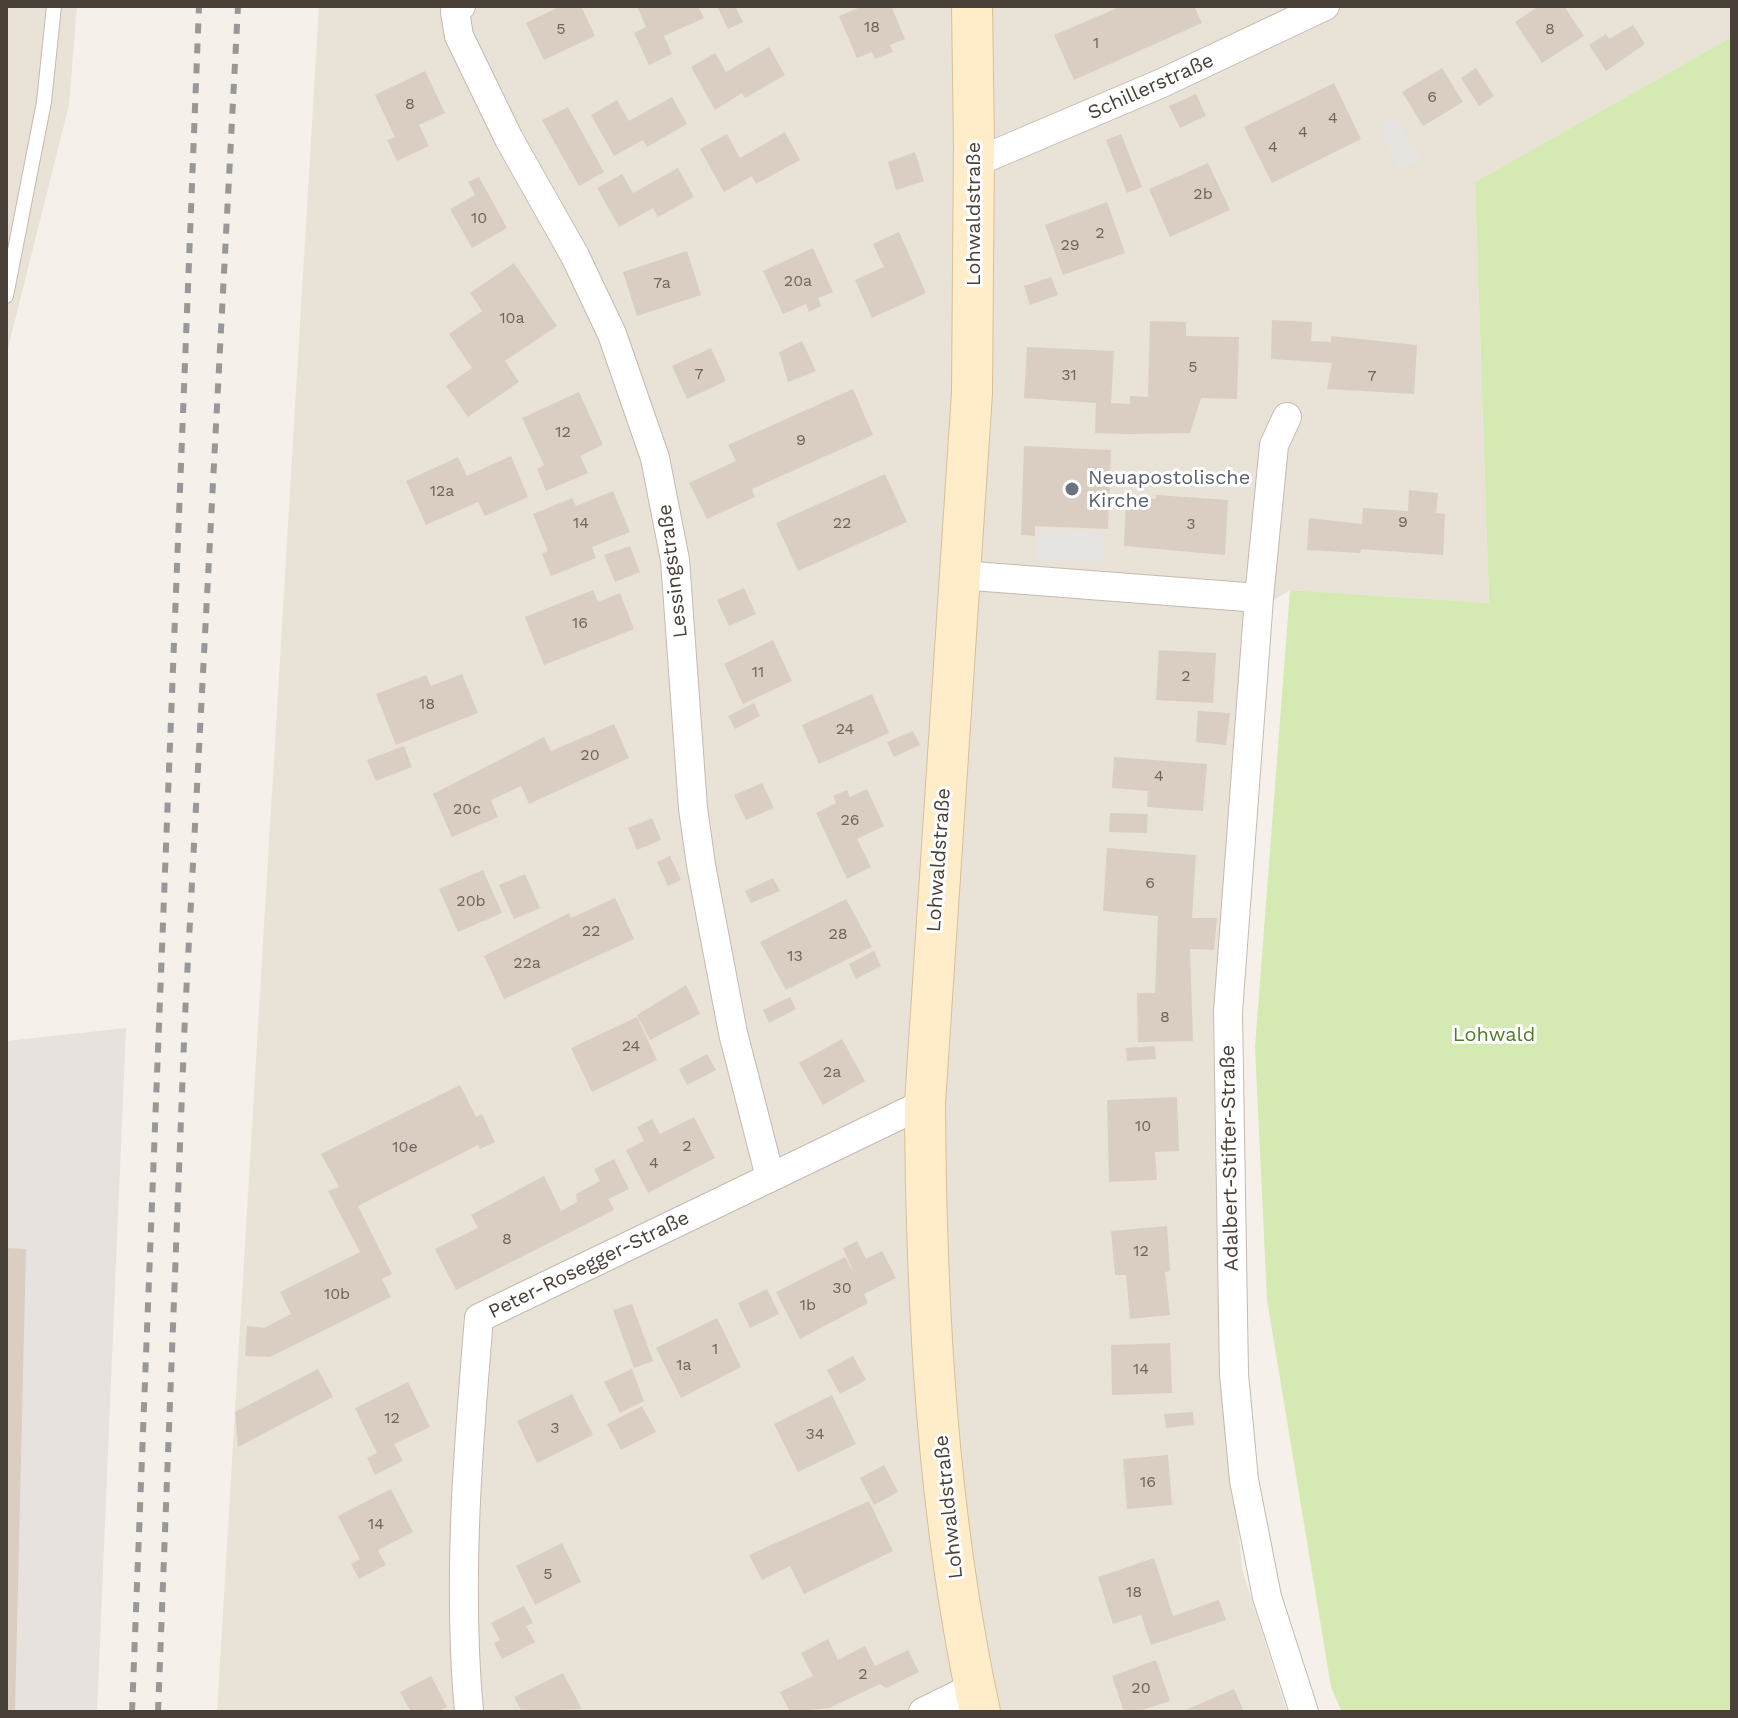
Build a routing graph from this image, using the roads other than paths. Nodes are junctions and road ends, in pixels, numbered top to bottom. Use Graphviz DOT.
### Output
graph roads {
  1 [pos="54,6"];
  2 [pos="461,6"];
  3 [pos="972,6"];
  4 [pos="1325,6"];
  5 [pos="974,163"];
  6 [pos="6,296"];
  7 [pos="1287,417"];
  8 [pos="960,575"];
  9 [pos="1259,598"];
  10 [pos="925,1103"];
  11 [pos="770,1177"];
  12 [pos="977,1699"];
  13 [pos="469,1712"];
  14 [pos="923,1712"];
  15 [pos="1304,1712"];
  1 -- 6 [label="lane"];
  2 -- 11 [label="street, Lessingstraße"];
  3 -- 5 [label="street, Lohwaldstraße"];
  4 -- 5 [label="street, Schillerstraße"];
  5 -- 8 [label="street, Lohwaldstraße"];
  7 -- 9 [label="street, Adalbert-Stifter-Straße"];
  8 -- 9 [label="street"];
  8 -- 10 [label="street, Lohwaldstraße"];
  9 -- 15 [label="street, Adalbert-Stifter-Straße"];
  10 -- 11 [label="street, Peter-Rosegger-Straße"];
  10 -- 12 [label="street, Lohwaldstraße"];
  11 -- 13 [label="street, Peter-Rosegger-Straße"];
  12 -- 14 [label="street"];
}
